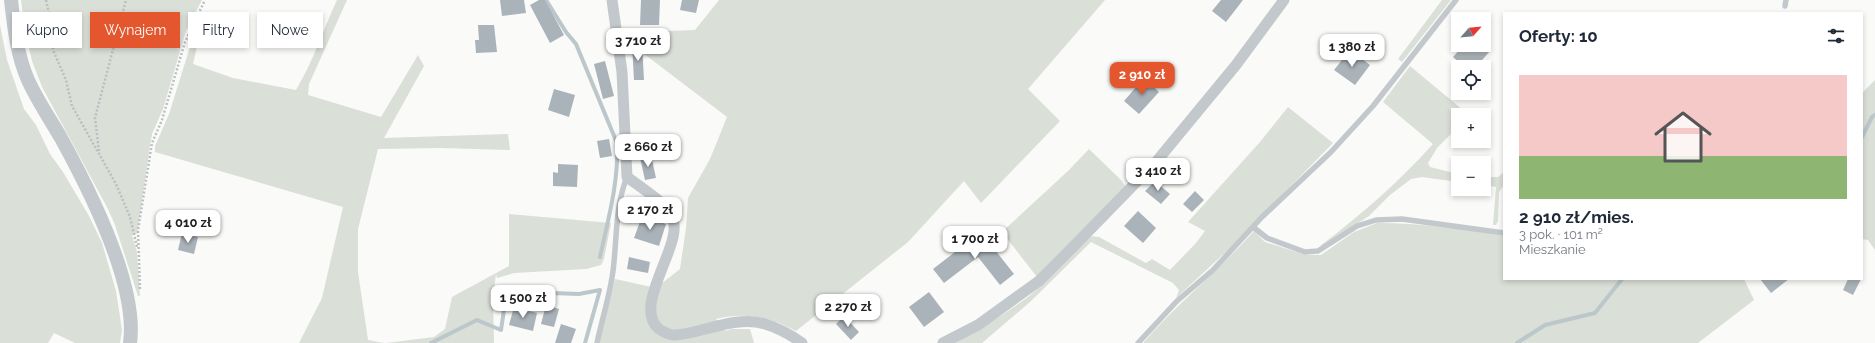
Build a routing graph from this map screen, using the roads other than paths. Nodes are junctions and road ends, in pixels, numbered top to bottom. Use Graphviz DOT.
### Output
graph roads {
  1 [pos="11,0"];
  2 [pos="612,0"];
  3 [pos="1284,0"];
  4 [pos="1456,0"];
  5 [pos="627,177"];
  6 [pos="1253,227"];
  7 [pos="1503,233"];
  8 [pos="130,343"];
  9 [pos="597,343"];
  10 [pos="802,343"];
  11 [pos="943,343"];
  12 [pos="1138,343"];
  1 -- 8 [label="street"];
  2 -- 5 [label="street"];
  3 -- 11 [label="street"];
  4 -- 6 [label="lane"];
  5 -- 9 [label="lane"];
  5 -- 10 [label="street"];
  6 -- 7 [label="lane"];
  6 -- 12 [label="lane"];
}
